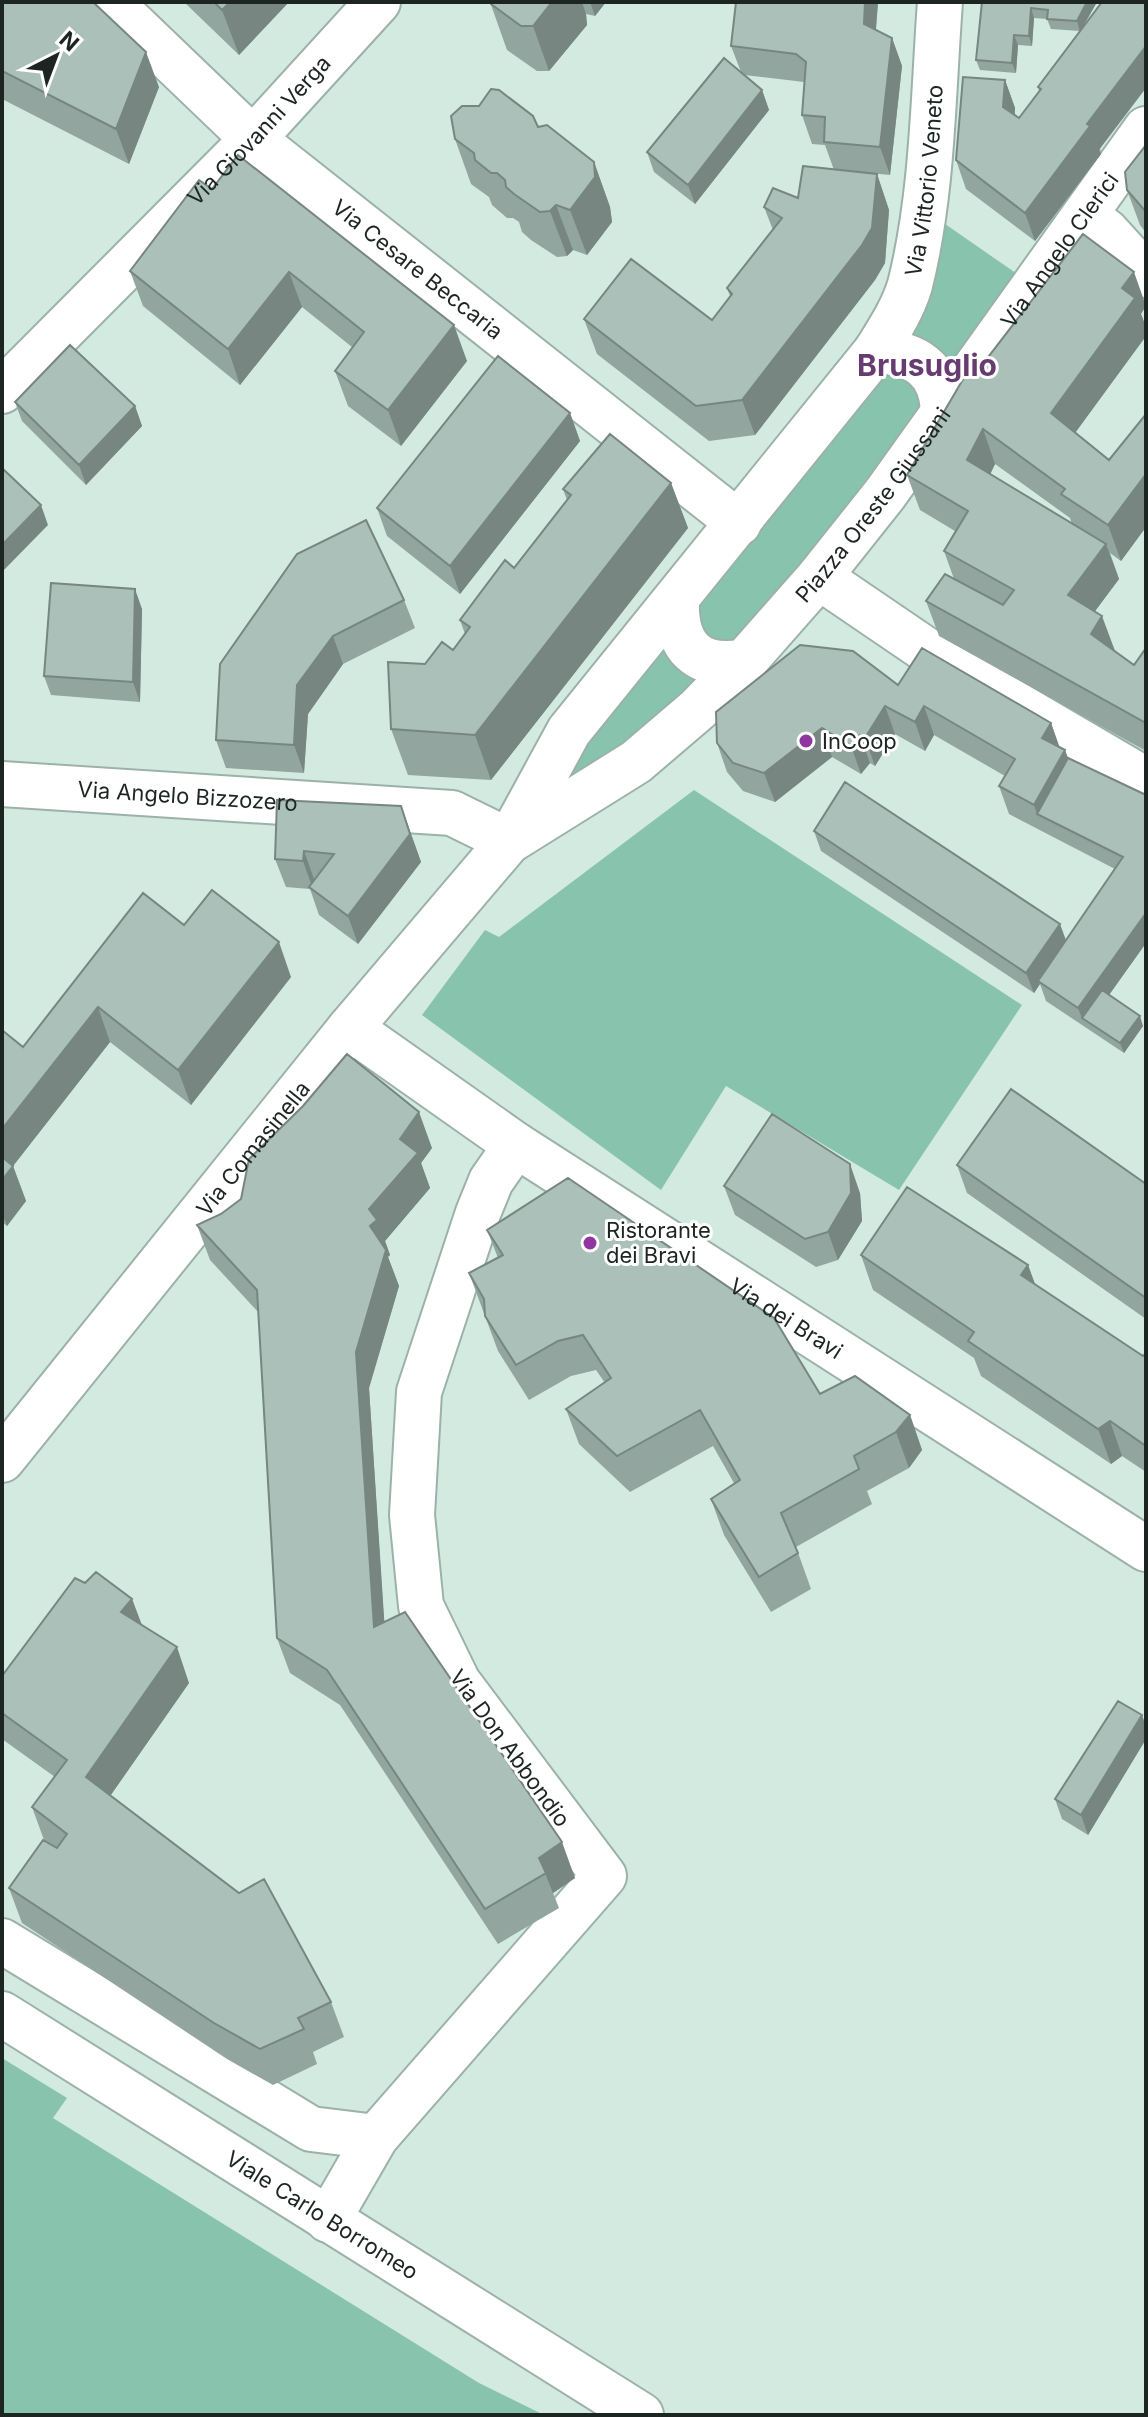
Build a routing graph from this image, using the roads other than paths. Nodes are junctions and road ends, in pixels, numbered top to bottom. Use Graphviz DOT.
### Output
graph roads {
  1 [pos="110,2"];
  2 [pos="378,2"];
  3 [pos="940,2"];
  4 [pos="1146,129"];
  5 [pos="253,139"];
  6 [pos="1085,215"];
  7 [pos="1146,275"];
  8 [pos="876,351"];
  9 [pos="2,391"];
  10 [pos="943,409"];
  11 [pos="739,523"];
  12 [pos="819,577"];
  13 [pos="677,599"];
  14 [pos="745,661"];
  15 [pos="1146,780"];
  16 [pos="2,784"];
  17 [pos="509,841"];
  18 [pos="350,1028"];
  19 [pos="516,1145"];
  20 [pos="2,1460"];
  21 [pos="1146,1549"];
  22 [pos="2,1941"];
  23 [pos="2,2014"];
  24 [pos="376,2137"];
  25 [pos="328,2220"];
  26 [pos="641,2415"];
  1 -- 5 [label="street, Via Cesare Beccaria"];
  2 -- 5 [label="street, Via Giovanni Verga"];
  3 -- 8 [label="street, Via Vittorio Veneto"];
  4 -- 6 [label="street, Via Angelo Clerici"];
  5 -- 9 [label="street, Via Giovanni Verga"];
  5 -- 11 [label="street, Via Cesare Beccaria"];
  6 -- 7 [label="street"];
  6 -- 10 [label="street, Via Angelo Clerici"];
  8 -- 10 [label="street, Piazza Oreste Giussani"];
  8 -- 11 [label="street"];
  10 -- 12 [label="street, Piazza Oreste Giussani"];
  11 -- 13 [label="street"];
  12 -- 14 [label="street, Piazza Oreste Giussani"];
  12 -- 15 [label="street"];
  13 -- 14 [label="street"];
  13 -- 17 [label="street"];
  14 -- 17 [label="street, Piazza Oreste Giussani"];
  16 -- 17 [label="street, Via Angelo Bizzozero"];
  17 -- 18 [label="street, Via Comasinella"];
  18 -- 19 [label="street, Via dei Bravi"];
  18 -- 20 [label="street, Via Comasinella"];
  19 -- 21 [label="street, Via dei Bravi"];
  19 -- 24 [label="street, Via Don Abbondio"];
  22 -- 24 [label="street"];
  23 -- 25 [label="street, Viale Carlo Borromeo"];
  24 -- 25 [label="street, Via Don Abbondio"];
  25 -- 26 [label="street, Viale Carlo Borromeo"];
}
